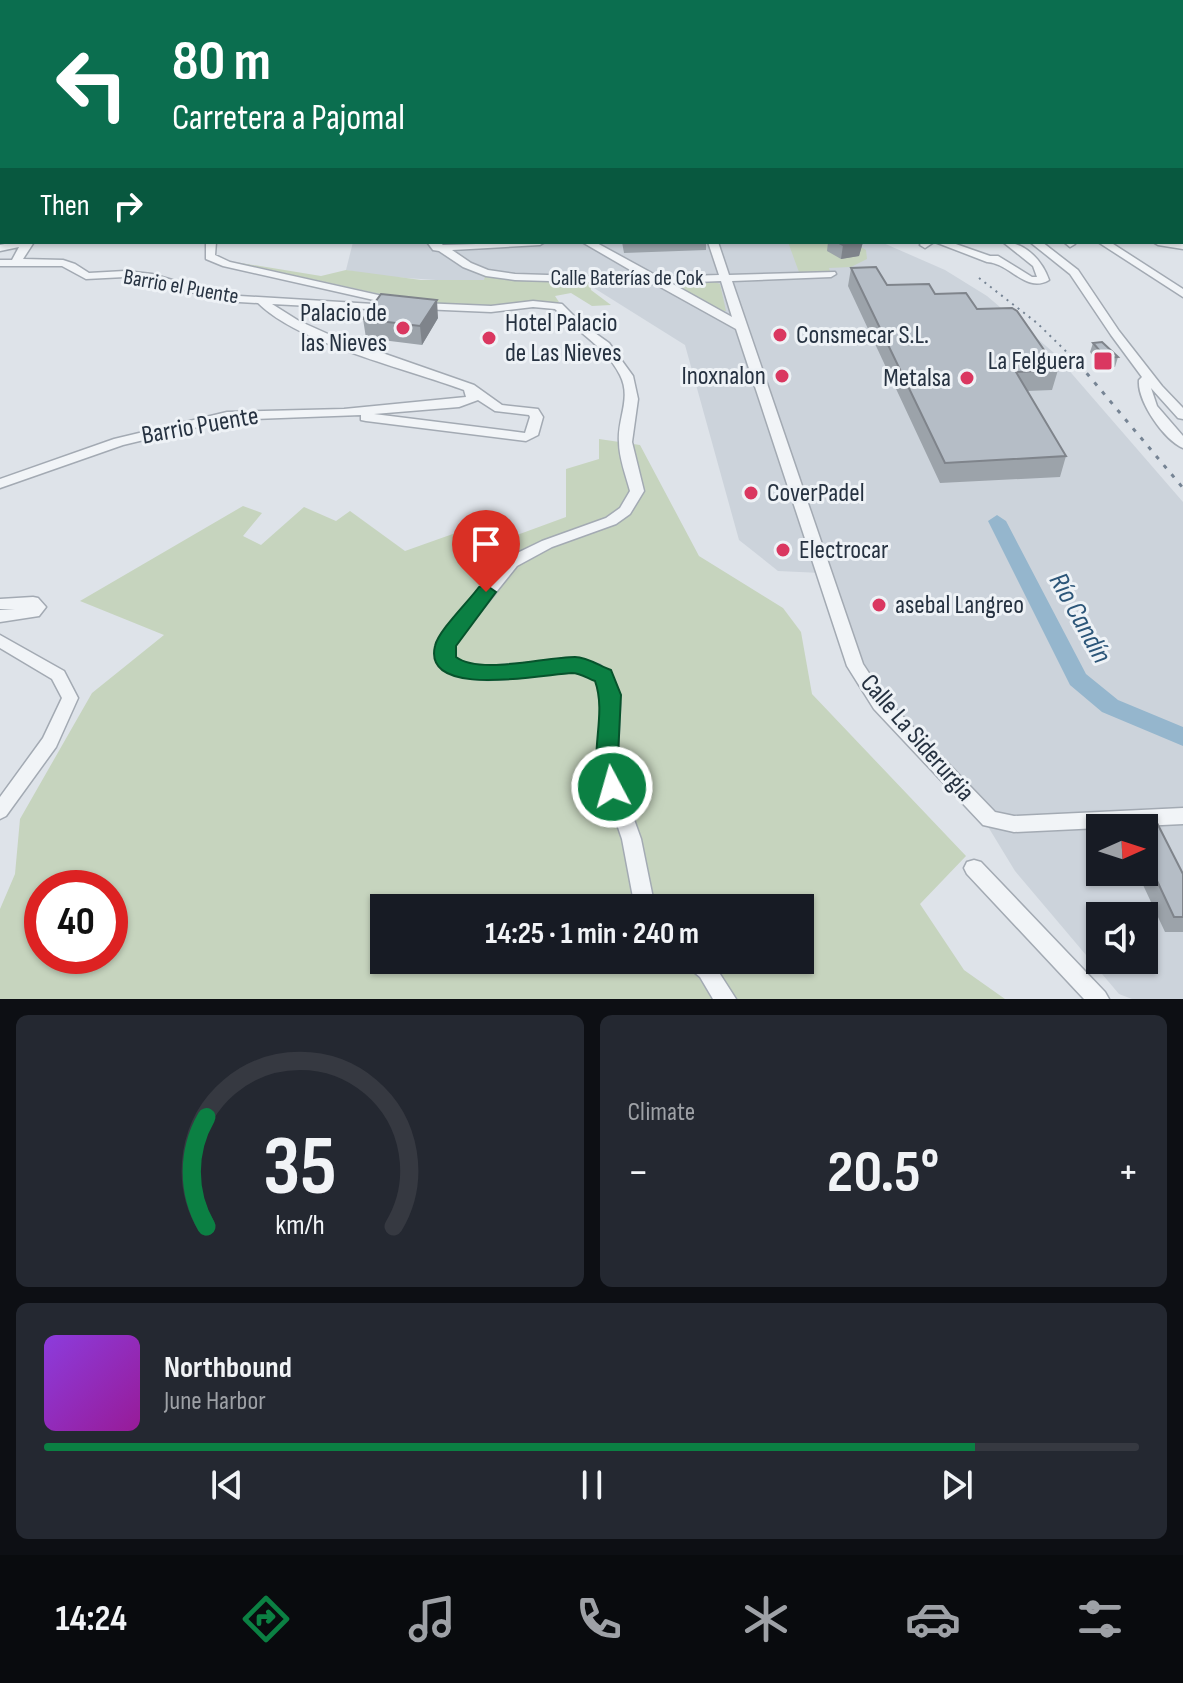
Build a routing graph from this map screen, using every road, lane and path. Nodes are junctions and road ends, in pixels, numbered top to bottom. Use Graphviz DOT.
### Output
graph roads {
  1 [pos="545,0"];
  2 [pos="579,0"];
  3 [pos="27,244"];
  4 [pos="211,244"];
  5 [pos="470,244"];
  6 [pos="591,244"];
  7 [pos="714,244"];
  8 [pos="1008,244"];
  9 [pos="1010,244"];
  10 [pos="1038,244"];
  11 [pos="1106,244"];
  12 [pos="435,245"];
  13 [pos="965,246"];
  14 [pos="993,258"];
  15 [pos="0,263"];
  16 [pos="16,263"];
  17 [pos="831,274"];
  18 [pos="725,278"];
  19 [pos="656,280"];
  20 [pos="1183,294"];
  21 [pos="261,300"];
  22 [pos="397,302"];
  23 [pos="740,326"];
  24 [pos="1150,378"];
  25 [pos="474,392"];
  26 [pos="344,413"];
  27 [pos="1183,415"];
  28 [pos="1183,444"];
  29 [pos="0,484"];
  30 [pos="0,604"];
  31 [pos="0,616"];
  32 [pos="0,641"];
  33 [pos="0,811"];
  34 [pos="1183,816"];
  35 [pos="1158,817"];
  36 [pos="1086,820"];
  37 [pos="1158,831"];
  38 [pos="1164,843"];
  39 [pos="974,868"];
  40 [pos="642,894"];
  41 [pos="709,974"];
  42 [pos="725,999"];
  43 [pos="1098,999"];
  1 -- 2 [label="street"];
  3 -- 16 [label="street"];
  4 -- 22 [label="street"];
  5 -- 12 [label="street"];
  6 -- 19 [label="street"];
  7 -- 18 [label="street, Calle La Siderurgia"];
  8 -- 14 [label="street"];
  9 -- 14 [label="street"];
  10 -- 24 [label="street"];
  11 -- 20 [label="street"];
  12 -- 19 [label="street, Calle Baterías de Cok"];
  13 -- 14 [label="street"];
  15 -- 16 [label="street, Barrio el Puente"];
  16 -- 21 [label="street, Barrio el Puente"];
  17 -- 18 [label="street, Calle Baterías de Cok"];
  18 -- 19 [label="street, Calle Baterías de Cok"];
  18 -- 23 [label="street, Calle La Siderurgia"];
  19 -- 23 [label="street"];
  21 -- 22 [label="street, Barrio el Puente"];
  21 -- 25 [label="street, Barrio Puente"];
  22 -- 40 [label="street"];
  23 -- 36 [label="street, Calle La Siderurgia"];
  24 -- 27 [label="street"];
  24 -- 28 [label="street"];
  25 -- 26 [label="street, Barrio Puente"];
  25 -- 26 [label="street, Barrio Puente"];
  26 -- 29 [label="street, Barrio Puente"];
  30 -- 31 [label="street"];
  32 -- 33 [label="street"];
  34 -- 35 [label="street, Calle La Siderurgia"];
  37 -- 38 [label="street"];
  39 -- 43 [label="street"];
  41 -- 42 [label="street"];
}
